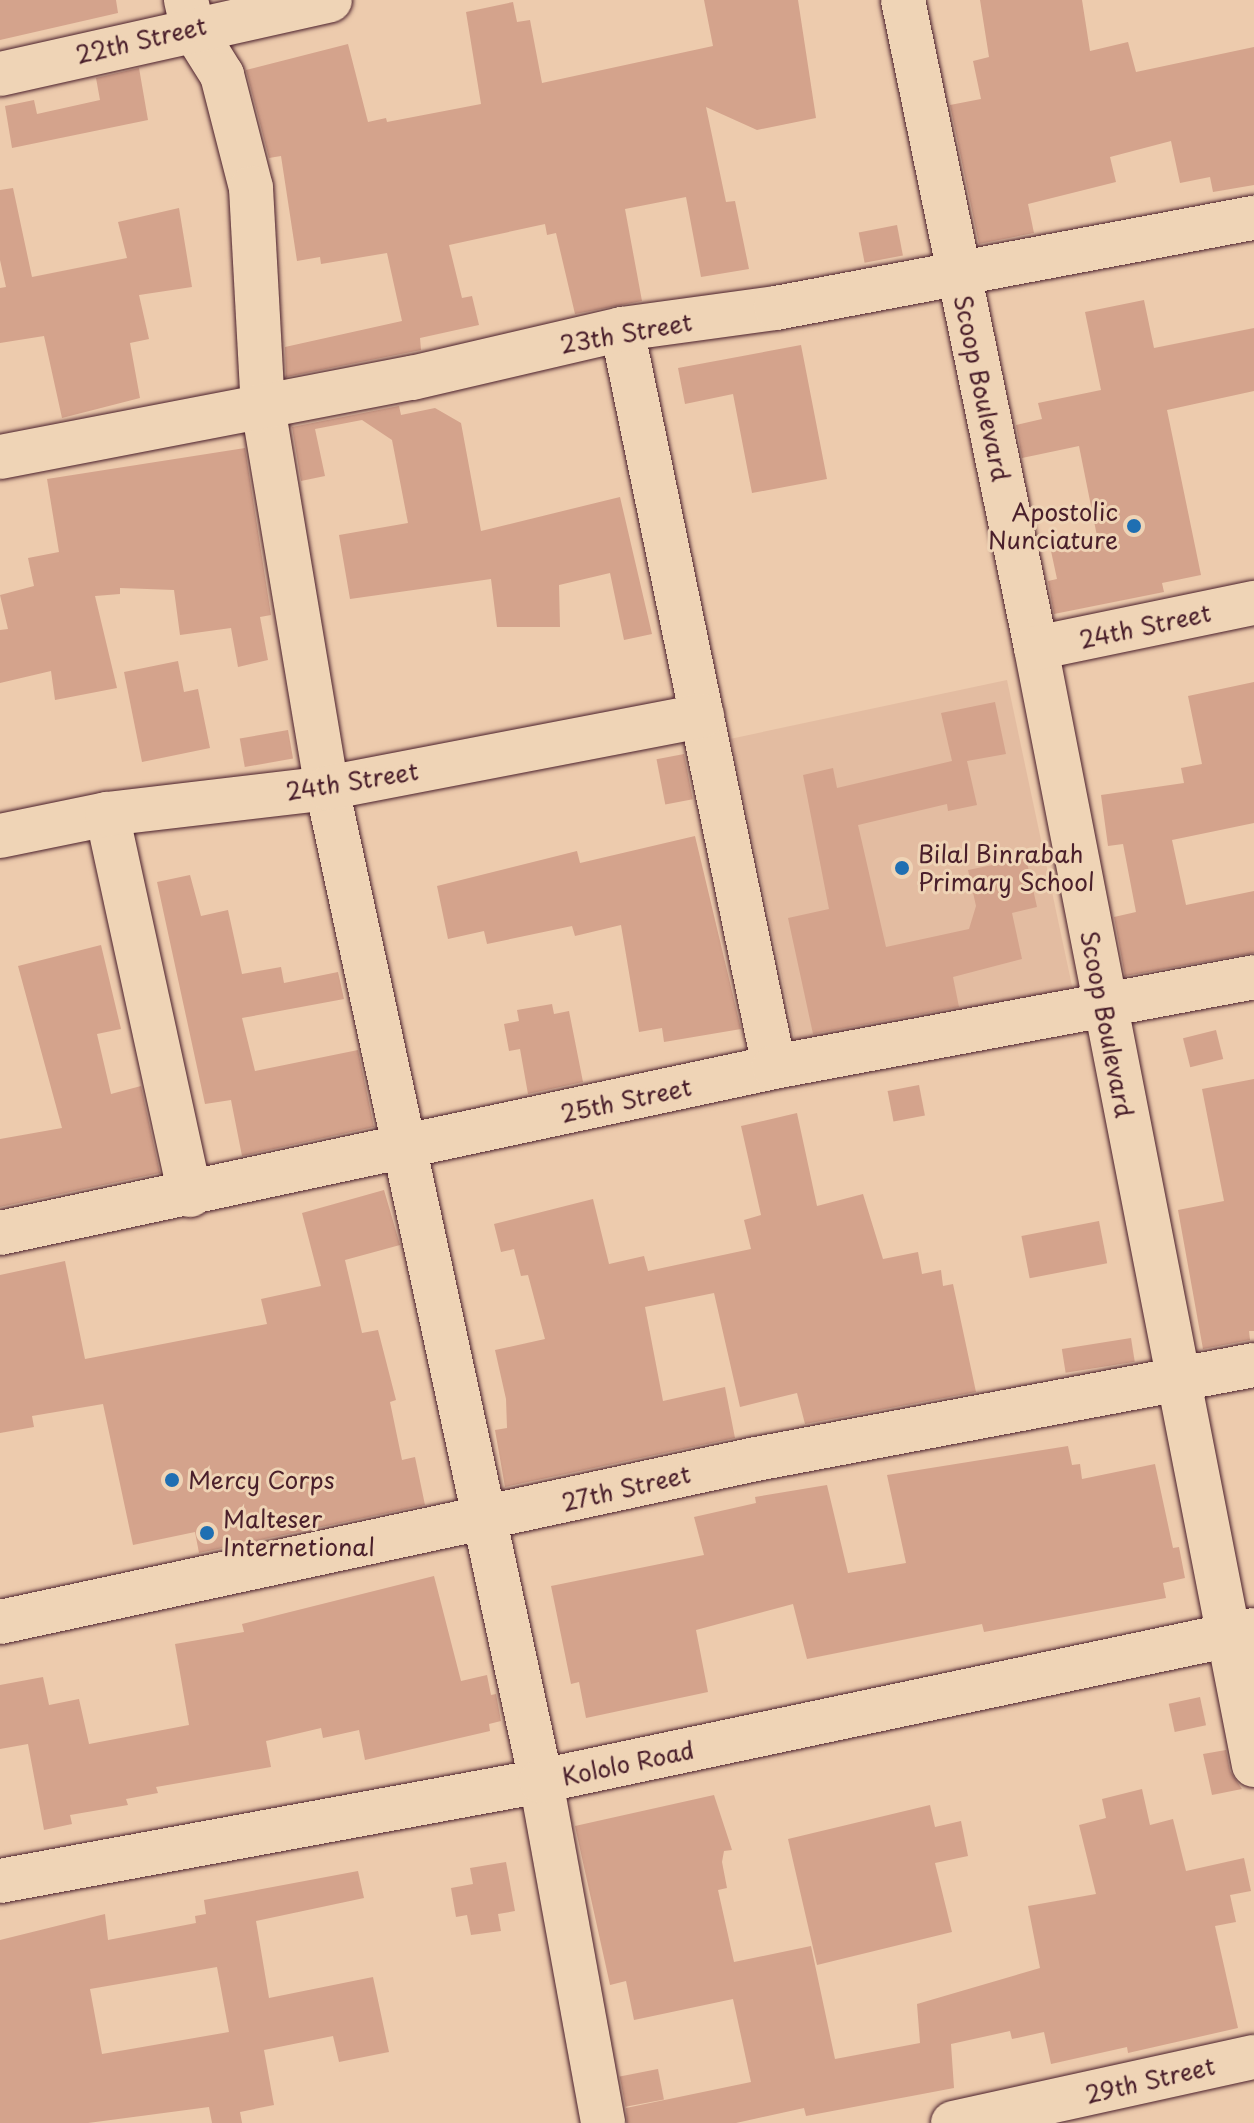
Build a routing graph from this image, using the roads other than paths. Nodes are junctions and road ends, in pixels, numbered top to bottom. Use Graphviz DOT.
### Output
graph roads {
  1 [pos="330,0"];
  2 [pos="903,0"];
  3 [pos="189,14"];
  4 [pos="0,74"];
  5 [pos="1254,218"];
  6 [pos="957,270"];
  7 [pos="622,329"];
  8 [pos="263,407"];
  9 [pos="0,457"];
  10 [pos="1254,603"];
  11 [pos="1036,648"];
  12 [pos="702,716"];
  13 [pos="327,788"];
  14 [pos="107,814"];
  15 [pos="0,836"];
  16 [pos="1254,977"];
  17 [pos="1103,1004"];
  18 [pos="774,1067"];
  19 [pos="407,1148"];
  20 [pos="190,1195"];
  21 [pos="0,1233"];
  22 [pos="1254,1365"];
  23 [pos="1176,1378"];
  24 [pos="485,1521"];
  25 [pos="0,1622"];
  26 [pos="1240,1633"];
  27 [pos="1254,1765"];
  28 [pos="541,1781"];
  29 [pos="0,1881"];
  30 [pos="1254,2057"];
  31 [pos="603,2123"];
  32 [pos="953,2123"];
  1 -- 3 [label="street, 22th Street"];
  2 -- 6 [label="street, Scoop Boulevard"];
  3 -- 4 [label="street, 22th Street"];
  3 -- 8 [label="street"];
  5 -- 6 [label="street, 23th Street"];
  6 -- 7 [label="street, 23th Street"];
  6 -- 11 [label="street, Scoop Boulevard"];
  7 -- 8 [label="street, 23th Street"];
  7 -- 12 [label="street"];
  8 -- 9 [label="street, 23th Street"];
  8 -- 13 [label="street"];
  10 -- 11 [label="street, 24th Street"];
  11 -- 17 [label="street, Scoop Boulevard"];
  12 -- 13 [label="street, 24th Street"];
  12 -- 18 [label="street"];
  13 -- 14 [label="street, 24th Street"];
  13 -- 19 [label="street"];
  14 -- 15 [label="street, 24th Street"];
  14 -- 20 [label="street"];
  16 -- 17 [label="street, 25th Street"];
  17 -- 18 [label="street, 25th Street"];
  17 -- 23 [label="street, Scoop Boulevard"];
  18 -- 19 [label="street, 25th Street"];
  19 -- 20 [label="street, 25th Street"];
  19 -- 24 [label="street"];
  20 -- 21 [label="street, 25th Street"];
  22 -- 23 [label="street, 27th Street"];
  23 -- 24 [label="street, 27th Street"];
  23 -- 26 [label="street, Scoop Boulevard"];
  24 -- 25 [label="street, 27th Street"];
  24 -- 28 [label="street"];
  26 -- 27 [label="street, Scoop Boulevard"];
  26 -- 28 [label="street, Kololo Road"];
  28 -- 29 [label="street, Kololo Road"];
  28 -- 31 [label="street"];
  30 -- 32 [label="street, 29th Street"];
}
